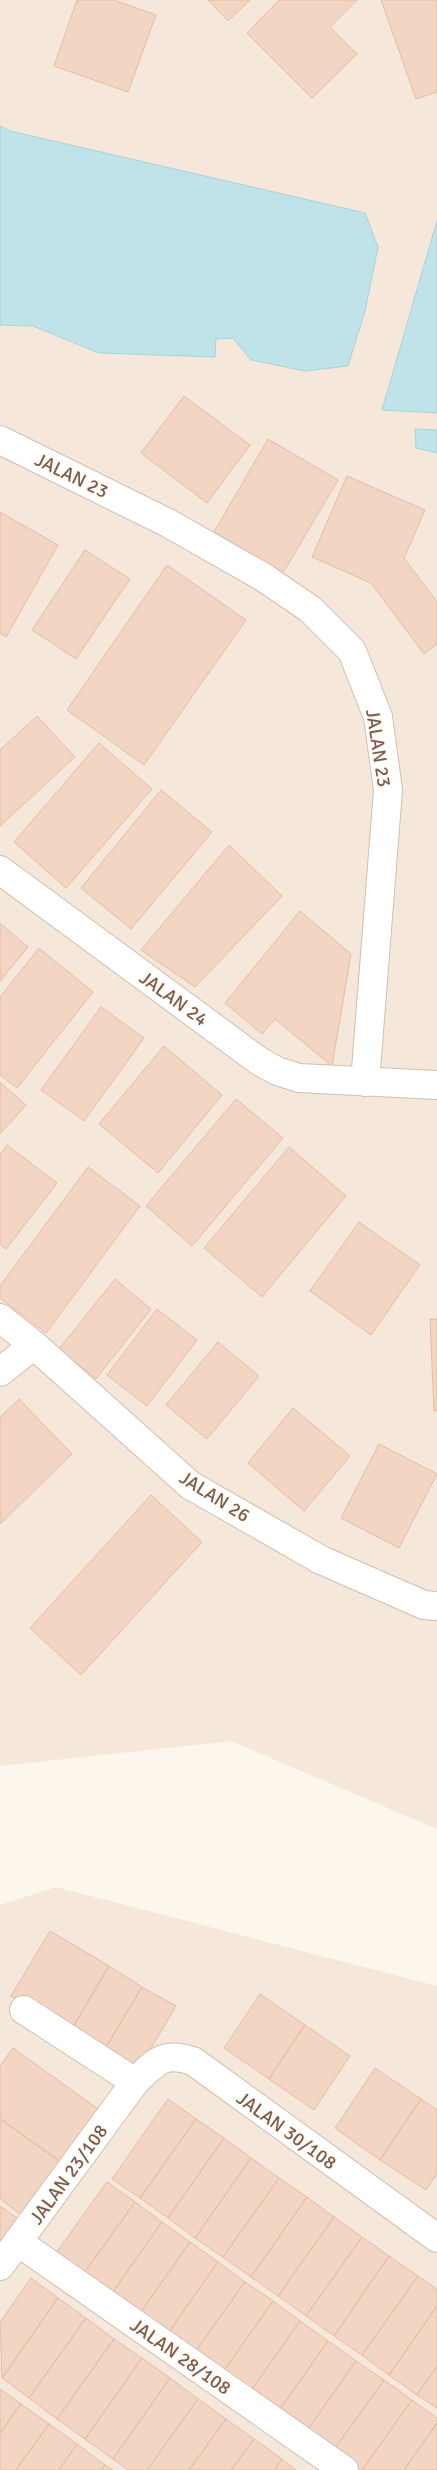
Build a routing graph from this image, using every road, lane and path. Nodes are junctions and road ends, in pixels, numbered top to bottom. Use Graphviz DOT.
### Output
graph roads {
  1 [pos="0,440"];
  2 [pos="0,870"];
  3 [pos="365,1082"];
  4 [pos="437,1084"];
  5 [pos="0,1318"];
  6 [pos="34,1345"];
  7 [pos="0,1372"];
  8 [pos="437,1606"];
  9 [pos="24,2010"];
  10 [pos="136,2082"];
  11 [pos="437,2238"];
  12 [pos="18,2242"];
  13 [pos="0,2266"];
  14 [pos="344,2470"];
  1 -- 3 [label="street, JALAN 23"];
  2 -- 3 [label="street, JALAN 24"];
  3 -- 4 [label="street, JALAN 24"];
  5 -- 6 [label="street, JALAN 26"];
  6 -- 7 [label="street"];
  6 -- 8 [label="street, JALAN 26"];
  9 -- 10 [label="street"];
  10 -- 11 [label="street, JALAN 30/108"];
  10 -- 12 [label="street, JALAN 23/108"];
  12 -- 13 [label="street, JALAN 23/108"];
  12 -- 14 [label="street, JALAN 28/108"];
}
